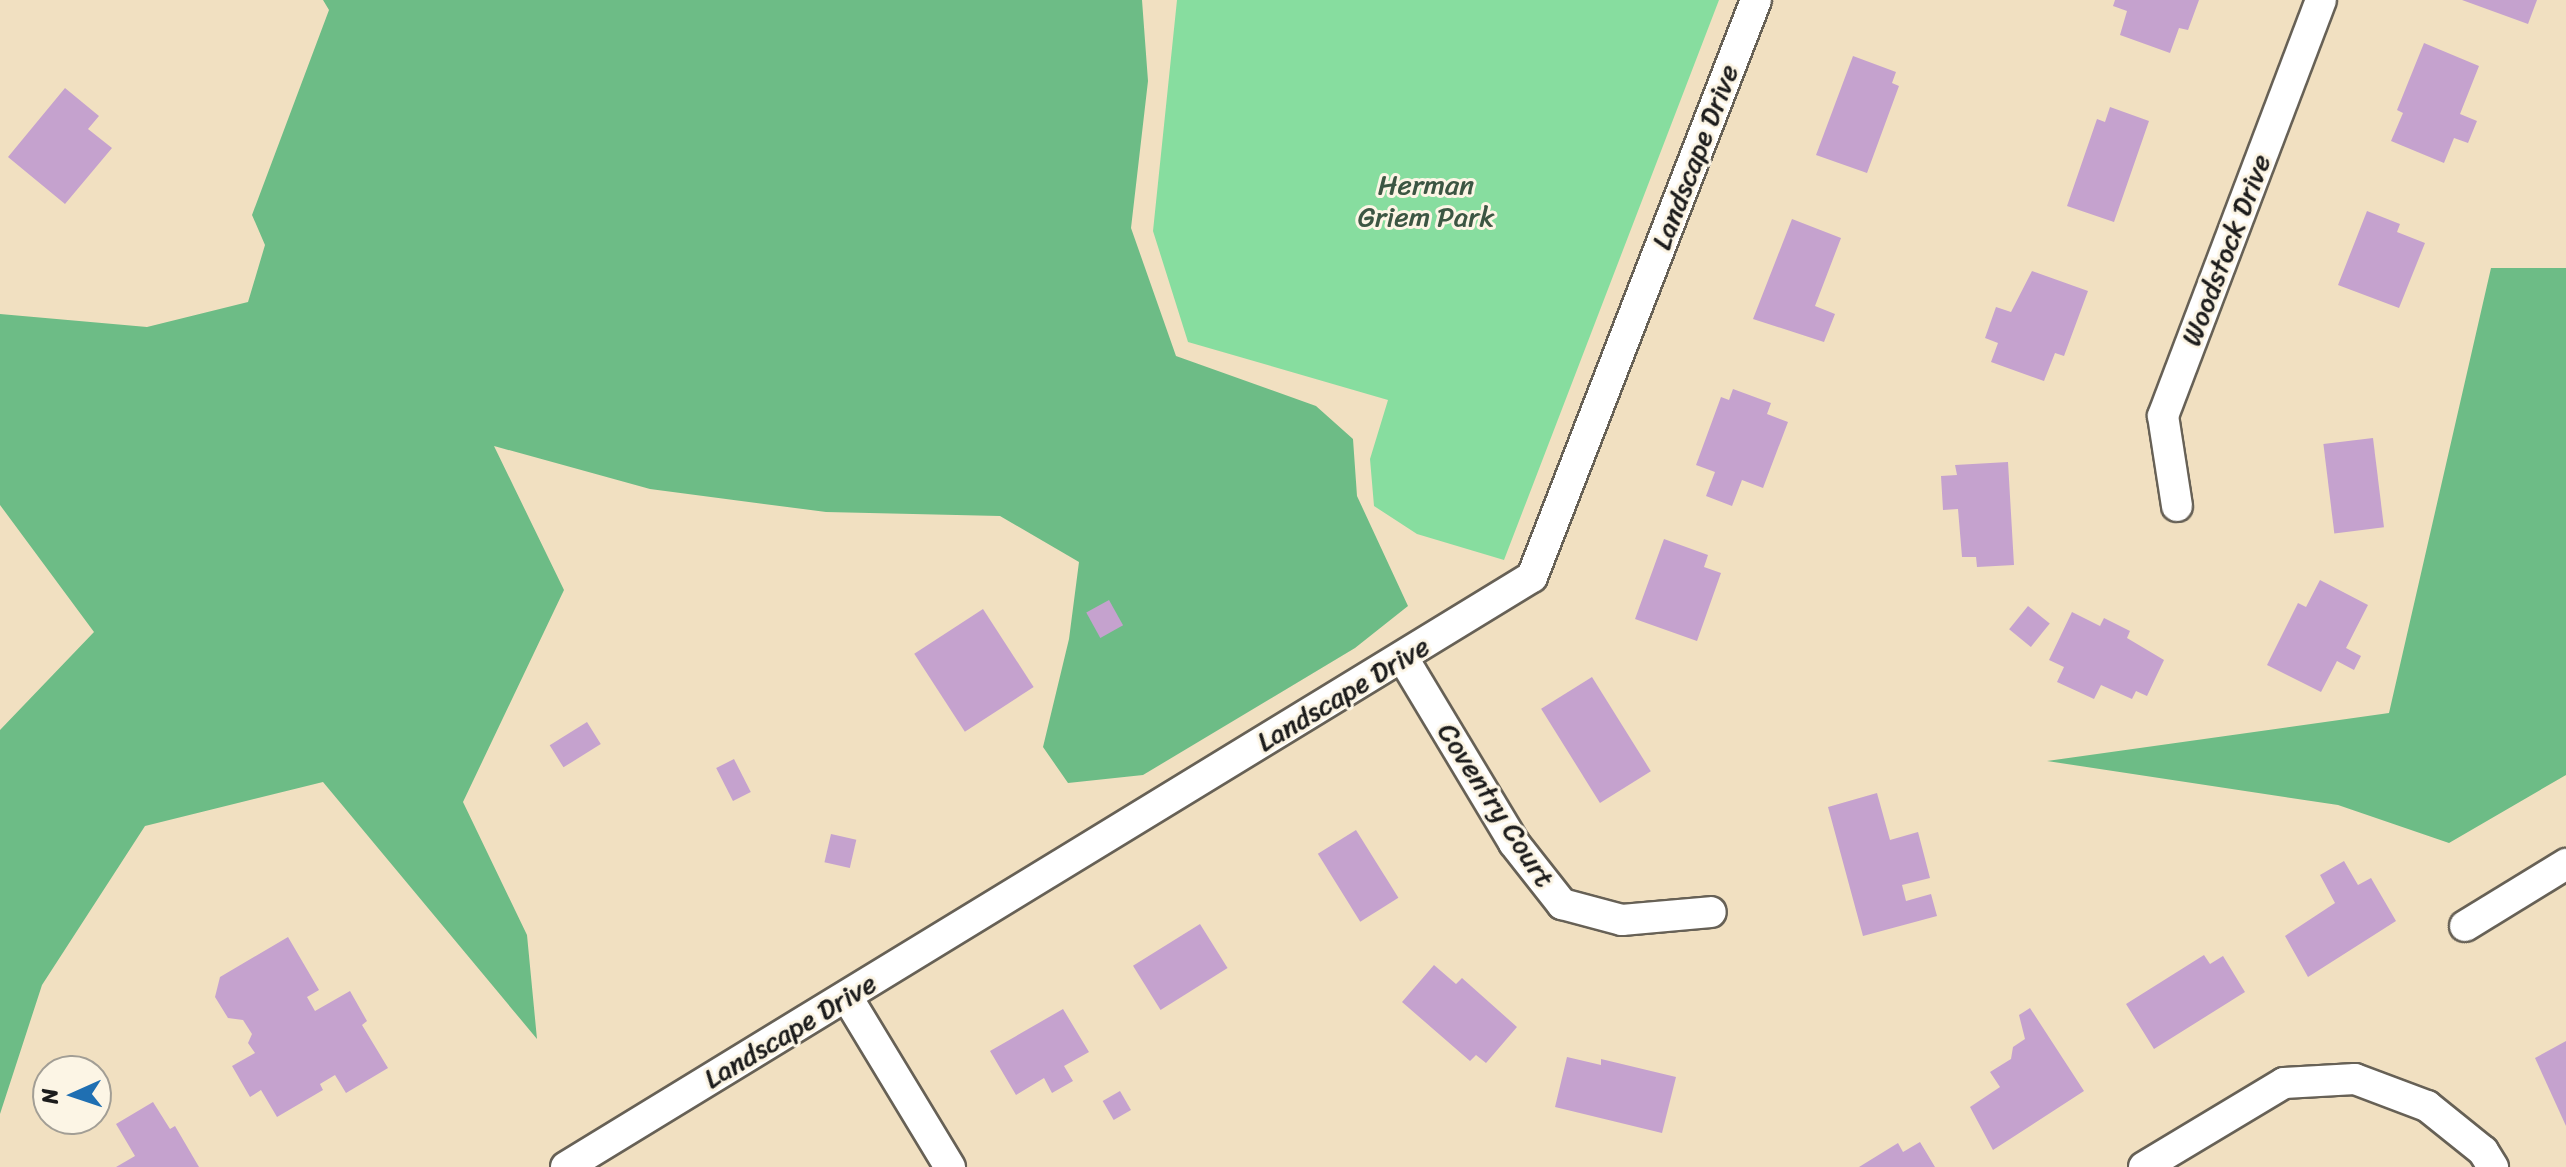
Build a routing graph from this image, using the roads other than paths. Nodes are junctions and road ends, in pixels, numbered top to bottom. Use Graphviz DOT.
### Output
graph roads {
  1 [pos="1756,0"];
  2 [pos="2321,0"];
  3 [pos="2177,506"];
  4 [pos="1403,658"];
  5 [pos="2566,864"];
  6 [pos="1711,912"];
  7 [pos="2465,926"];
  8 [pos="847,997"];
  9 [pos="566,1167"];
  10 [pos="950,1167"];
  11 [pos="2144,1167"];
  12 [pos="2493,1167"];
  1 -- 4 [label="street, Landscape Drive"];
  2 -- 3 [label="street, Woodstock Drive"];
  4 -- 6 [label="street, Coventry Court"];
  4 -- 8 [label="street, Landscape Drive"];
  5 -- 7 [label="street"];
  8 -- 9 [label="street, Landscape Drive"];
  8 -- 10 [label="street"];
  11 -- 12 [label="street"];
}
